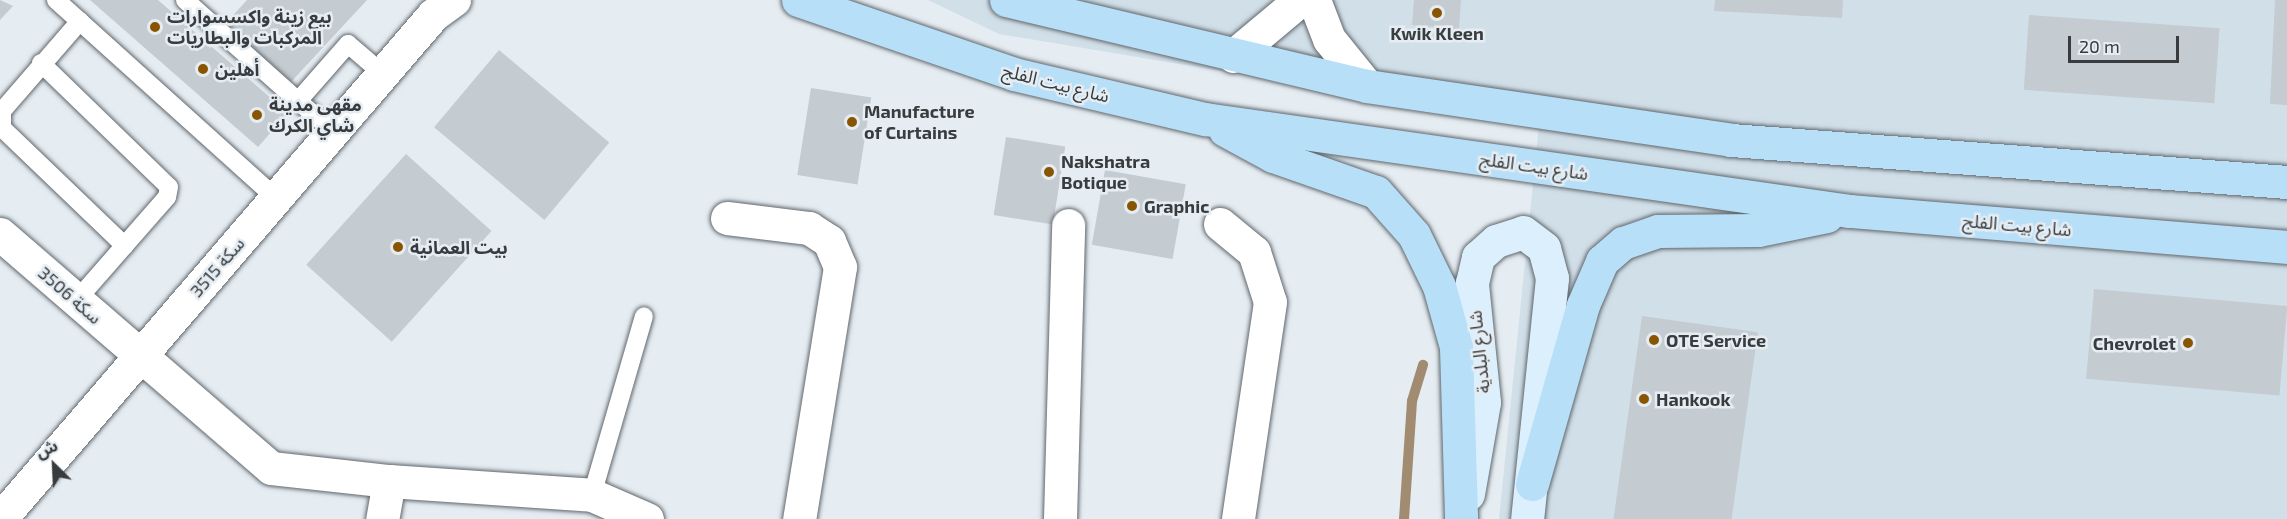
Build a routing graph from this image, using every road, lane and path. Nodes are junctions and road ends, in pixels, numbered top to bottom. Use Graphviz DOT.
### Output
graph roads {
  1 [pos="56,0"];
  2 [pos="185,0"];
  3 [pos="798,0"];
  4 [pos="1006,0"];
  5 [pos="1300,0"];
  6 [pos="1314,0"];
  7 [pos="441,5"];
  8 [pos="80,21"];
  9 [pos="1233,56"];
  10 [pos="41,63"];
  11 [pos="383,74"];
  12 [pos="1367,86"];
  13 [pos="298,101"];
  14 [pos="1205,119"];
  15 [pos="1,129"];
  16 [pos="333,131"];
  17 [pos="2287,182"];
  18 [pos="276,198"];
  19 [pos="1850,211"];
  20 [pos="727,218"];
  21 [pos="1220,224"];
  22 [pos="1068,225"];
  23 [pos="0,234"];
  24 [pos="125,246"];
  25 [pos="2287,247"];
  26 [pos="76,301"];
  27 [pos="644,316"];
  28 [pos="140,356"];
  29 [pos="389,481"];
  30 [pos="1532,484"];
  31 [pos="592,495"];
  32 [pos="0,519"];
  33 [pos="382,519"];
  34 [pos="647,519"];
  35 [pos="799,519"];
  36 [pos="1060,519"];
  37 [pos="1238,519"];
  38 [pos="1462,519"];
  39 [pos="1527,519"];
  1 -- 8 [label="lane"];
  2 -- 13 [label="lane"];
  3 -- 14 [label="main road, شارع بيت الفلج"];
  4 -- 9 [label="main road"];
  5 -- 9 [label="street"];
  6 -- 12 [label="street"];
  7 -- 11 [label="street, سكة 3515"];
  8 -- 10 [label="lane"];
  8 -- 18 [label="lane"];
  9 -- 12 [label="main road"];
  10 -- 15 [label="lane"];
  10 -- 24 [label="lane"];
  11 -- 13 [label="lane"];
  11 -- 16 [label="street, سكة 3515"];
  12 -- 17 [label="main road"];
  13 -- 16 [label="lane"];
  14 -- 19 [label="main road, شارع بيت الفلج"];
  14 -- 38 [label="main road"];
  15 -- 24 [label="lane"];
  16 -- 18 [label="street, سكة 3515"];
  18 -- 28 [label="street, سكة 3515"];
  19 -- 25 [label="main road, شارع بيت الفلج"];
  19 -- 30 [label="main road"];
  20 -- 35 [label="street"];
  21 -- 37 [label="street"];
  22 -- 36 [label="street"];
  23 -- 26 [label="street, سكة 3506"];
  24 -- 26 [label="lane"];
  26 -- 28 [label="street, سكة 3506"];
  27 -- 31 [label="lane"];
  28 -- 29 [label="street, سكة 3506"];
  28 -- 32 [label="street, سكة 3515"];
  29 -- 31 [label="street, سكة 3506"];
  29 -- 33 [label="street"];
  30 -- 38 [label="street, شارع البلدية"];
  30 -- 39 [label="street"];
  31 -- 34 [label="street, سكة 3506"];
}
